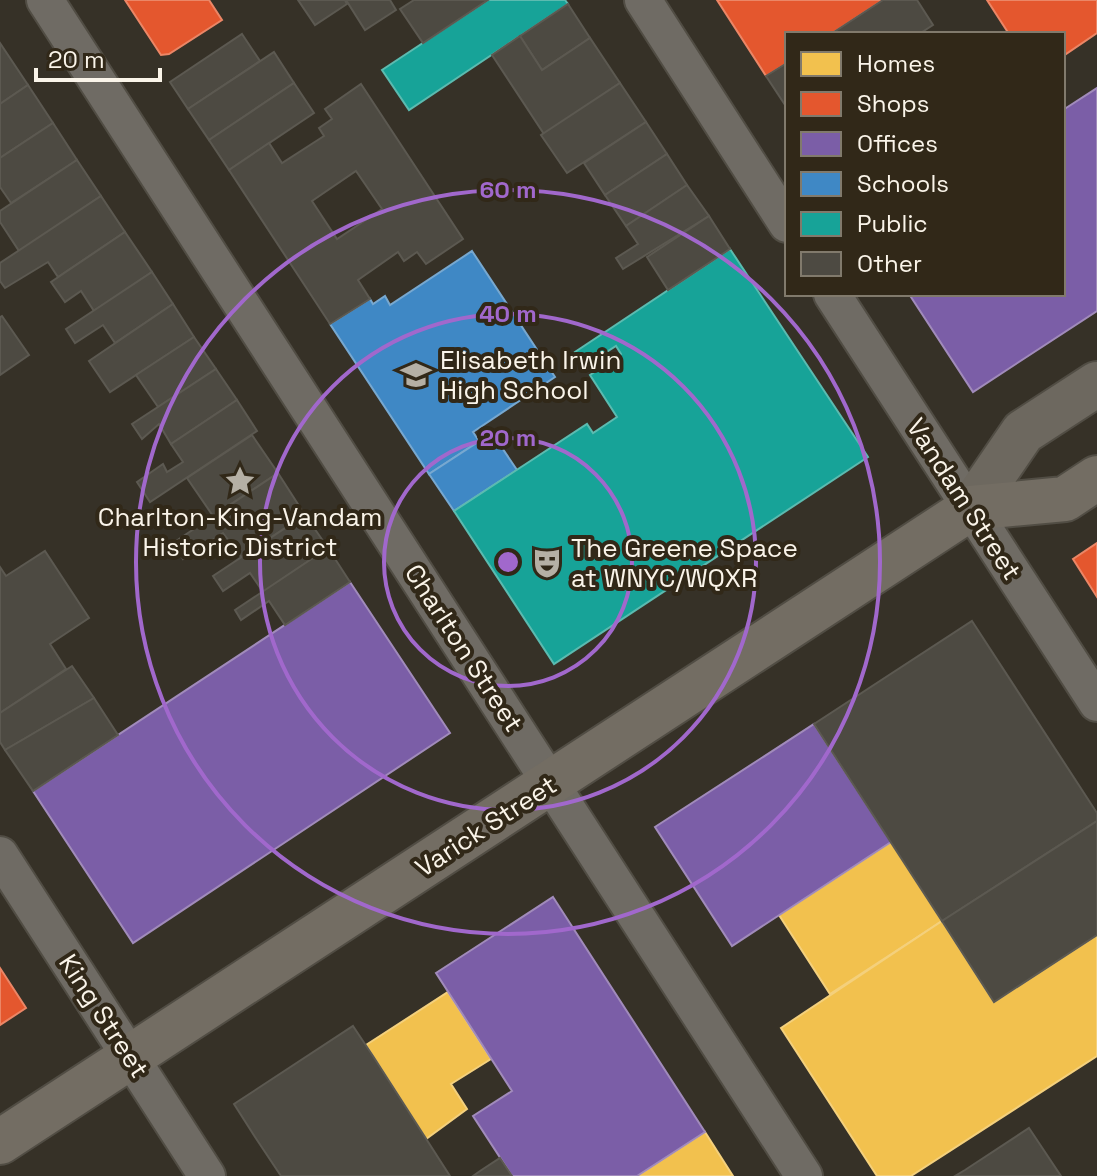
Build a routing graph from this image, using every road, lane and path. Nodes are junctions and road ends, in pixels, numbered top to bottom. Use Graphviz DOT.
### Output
graph roads {
  1 [pos="45,0"];
  2 [pos="643,0"];
  3 [pos="785,221"];
  4 [pos="833,296"];
  5 [pos="1097,384"];
  6 [pos="1097,478"];
  7 [pos="971,508"];
  8 [pos="1097,703"];
  9 [pos="551,783"];
  10 [pos="0,855"];
  11 [pos="129,1056"];
  12 [pos="0,1142"];
  13 [pos="207,1176"];
  14 [pos="804,1176"];
  1 -- 9 [label="street, Charlton Street"];
  2 -- 3 [label="street"];
  4 -- 7 [label="street, Vandam Street"];
  5 -- 7 [label="main road, Varick Street"];
  6 -- 7 [label="main road, Varick Street"];
  7 -- 8 [label="street, Vandam Street"];
  7 -- 9 [label="main road, Varick Street"];
  9 -- 11 [label="main road, Varick Street"];
  9 -- 14 [label="street, Charlton Street"];
  10 -- 11 [label="street, King Street"];
  11 -- 12 [label="main road, Varick Street"];
  11 -- 13 [label="street, King Street"];
}
